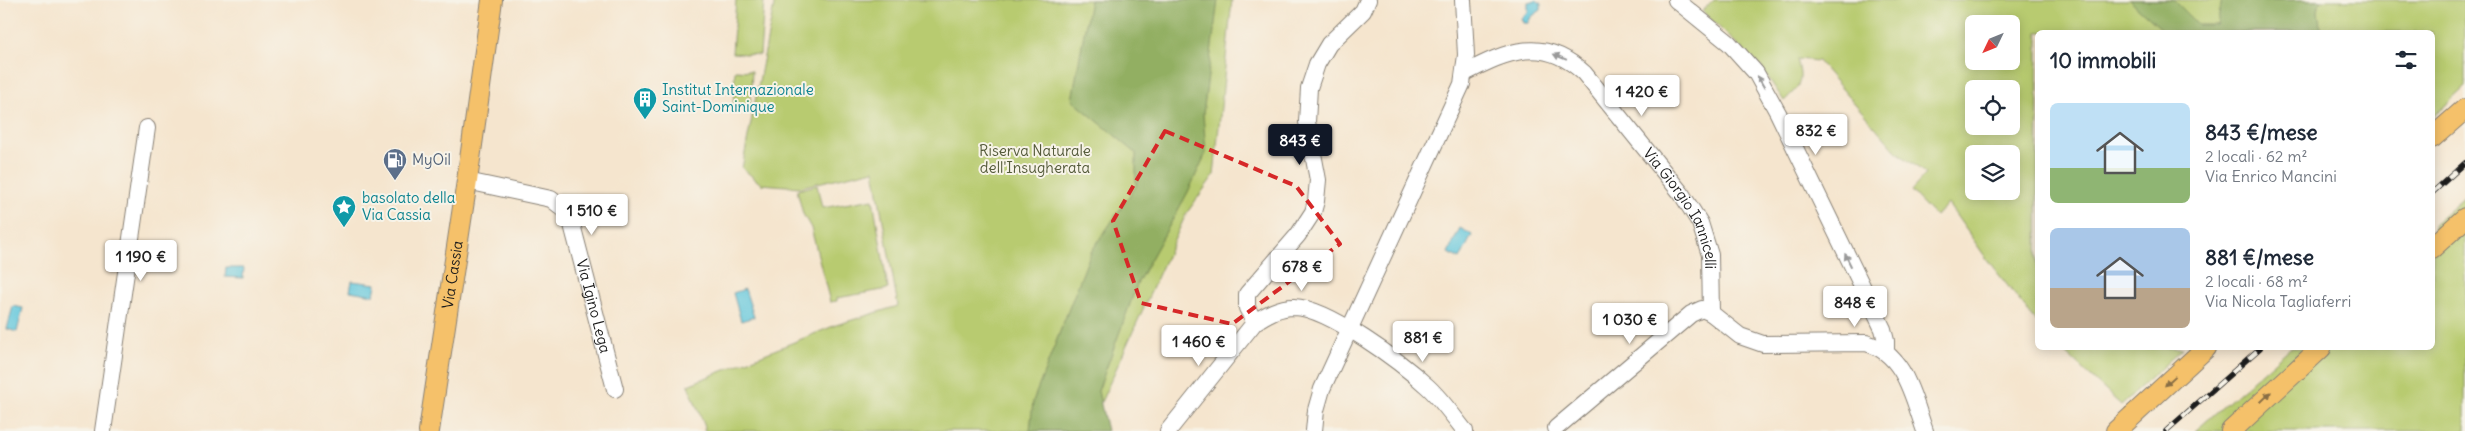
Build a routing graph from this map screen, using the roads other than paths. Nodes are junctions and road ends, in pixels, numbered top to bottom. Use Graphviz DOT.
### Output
graph roads {
  1 [pos="492,0"];
  2 [pos="1368,0"];
  3 [pos="1463,0"];
  4 [pos="1676,0"];
  5 [pos="1465,73"];
  6 [pos="2465,109"];
  7 [pos="147,128"];
  8 [pos="2435,135"];
  9 [pos="467,181"];
  10 [pos="2465,218"];
  11 [pos="2435,245"];
  12 [pos="1711,313"];
  13 [pos="1255,322"];
  14 [pos="1348,330"];
  15 [pos="2204,350"];
  16 [pos="2319,350"];
  17 [pos="1886,352"];
  18 [pos="615,388"];
  19 [pos="1554,430"];
  20 [pos="103,431"];
  21 [pos="429,431"];
  22 [pos="1168,431"];
  23 [pos="1314,431"];
  24 [pos="1465,431"];
  25 [pos="1925,431"];
  26 [pos="2116,431"];
  27 [pos="2231,431"];
  1 -- 9 [label="main road, Via Cassia"];
  2 -- 13 [label="street"];
  3 -- 5 [label="street"];
  17 -- 4 [label="street, one-way"];
  12 -- 5 [label="street, Via Giorgio Iannicelli, one-way"];
  5 -- 14 [label="street"];
  6 -- 8 [label="main road"];
  7 -- 20 [label="street"];
  9 -- 18 [label="street, Via Igino Lega"];
  9 -- 21 [label="main road, Via Cassia"];
  10 -- 11 [label="main road"];
  12 -- 17 [label="street"];
  12 -- 19 [label="street"];
  13 -- 14 [label="street"];
  13 -- 22 [label="street"];
  14 -- 23 [label="street"];
  14 -- 24 [label="street"];
  15 -- 26 [label="main road, one-way"];
  27 -- 16 [label="main road, one-way"];
  17 -- 25 [label="street"];
}
